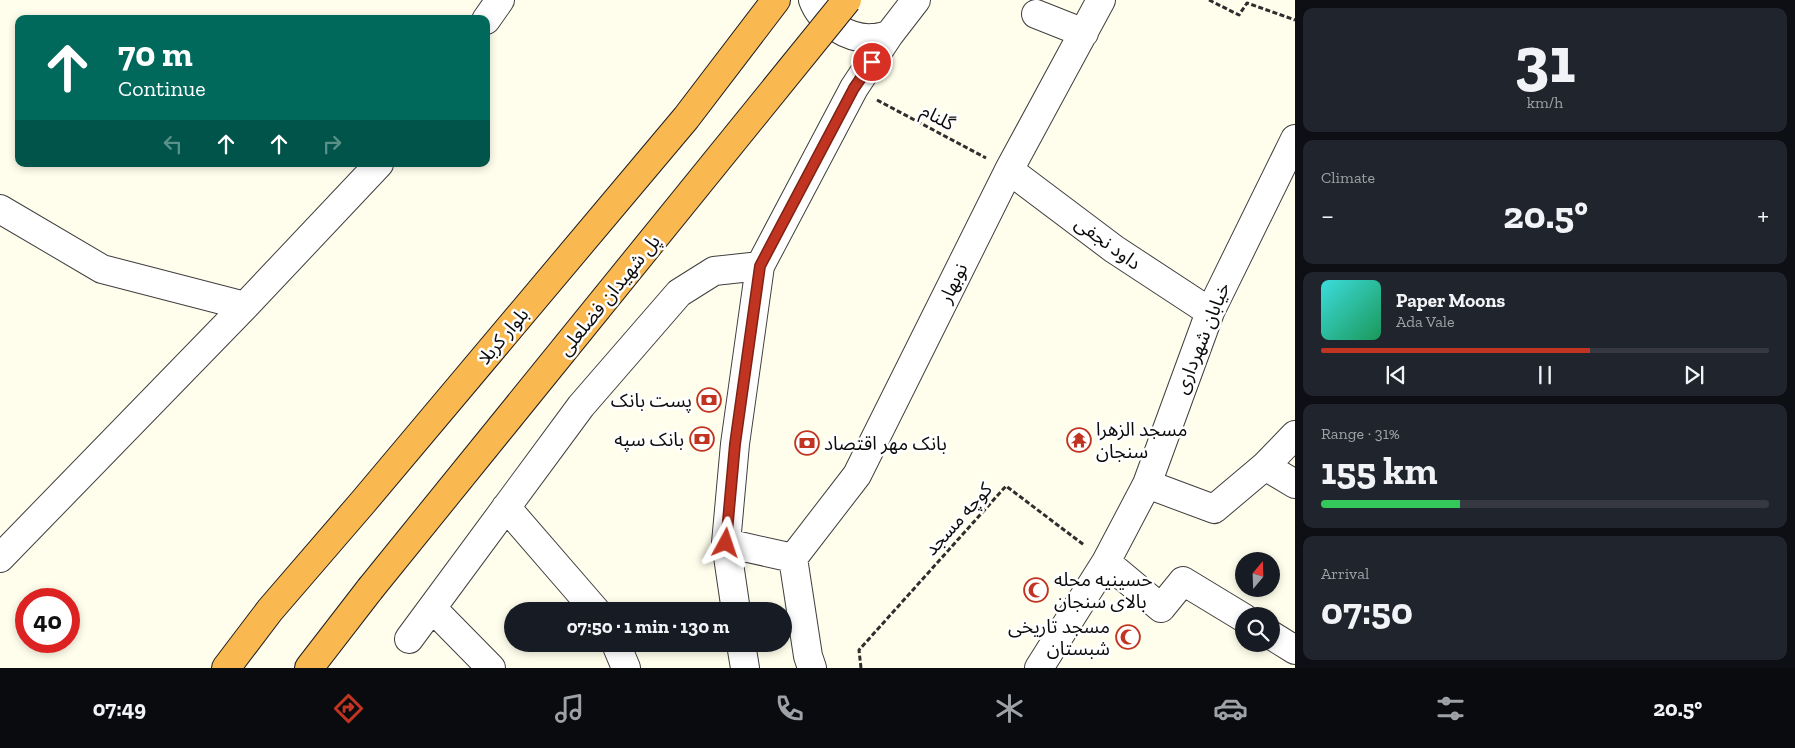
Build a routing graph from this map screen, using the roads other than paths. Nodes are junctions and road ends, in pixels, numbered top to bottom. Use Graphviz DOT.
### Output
graph roads {
  1 [pos="500,0"];
  2 [pos="776,0"];
  3 [pos="813,0"];
  4 [pos="847,0"];
  5 [pos="916,0"];
  6 [pos="1101,0"];
  7 [pos="1036,14"];
  8 [pos="490,15"];
  9 [pos="1084,33"];
  10 [pos="889,35"];
  11 [pos="1295,139"];
  12 [pos="376,167"];
  13 [pos="1009,170"];
  14 [pos="0,209"];
  15 [pos="760,266"];
  16 [pos="245,306"];
  17 [pos="1210,312"];
  18 [pos="1295,435"];
  19 [pos="1265,466"];
  20 [pos="1147,484"];
  21 [pos="1295,484"];
  22 [pos="506,507"];
  23 [pos="726,543"];
  24 [pos="0,558"];
  25 [pos="793,558"];
  26 [pos="1106,562"];
  27 [pos="588,602"];
  28 [pos="735,602"];
  29 [pos="432,608"];
  30 [pos="1235,612"];
  31 [pos="409,639"];
  32 [pos="1280,641"];
  33 [pos="1295,650"];
  34 [pos="619,652"];
  35 [pos="742,652"];
  36 [pos="226,668"];
  37 [pos="309,668"];
  38 [pos="491,668"];
  39 [pos="626,668"];
  40 [pos="745,668"];
  41 [pos="812,668"];
  42 [pos="1038,668"];
  1 -- 8 [label="street"];
  2 -- 36 [label="highway, بلوار کربلا"];
  3 -- 10 [label="street"];
  4 -- 37 [label="highway, پل شهیدان فضلعلی, bridge"];
  5 -- 10 [label="street"];
  6 -- 9 [label="street, نوبهار"];
  7 -- 9 [label="street"];
  9 -- 13 [label="street, نوبهار"];
  10 -- 15 [label="street"];
  11 -- 17 [label="street, خیابان شهرداری"];
  12 -- 16 [label="street"];
  13 -- 17 [label="street, داود نجفی"];
  13 -- 25 [label="street, نوبهار"];
  14 -- 16 [label="street"];
  15 -- 22 [label="street"];
  15 -- 23 [label="street"];
  16 -- 24 [label="street"];
  17 -- 20 [label="street, خیابان شهرداری"];
  18 -- 19 [label="street"];
  19 -- 20 [label="street"];
  19 -- 21 [label="street"];
  20 -- 26 [label="street, خیابان شهرداری"];
  22 -- 27 [label="street"];
  22 -- 29 [label="street"];
  23 -- 25 [label="street"];
  23 -- 28 [label="street"];
  25 -- 41 [label="street"];
  26 -- 30 [label="street"];
  26 -- 42 [label="street, خیابان شهرداری"];
  29 -- 31 [label="street"];
  29 -- 38 [label="street"];
  32 -- 33 [label="street"];
  34 -- 39 [label="street"];
  35 -- 40 [label="street"];
}
